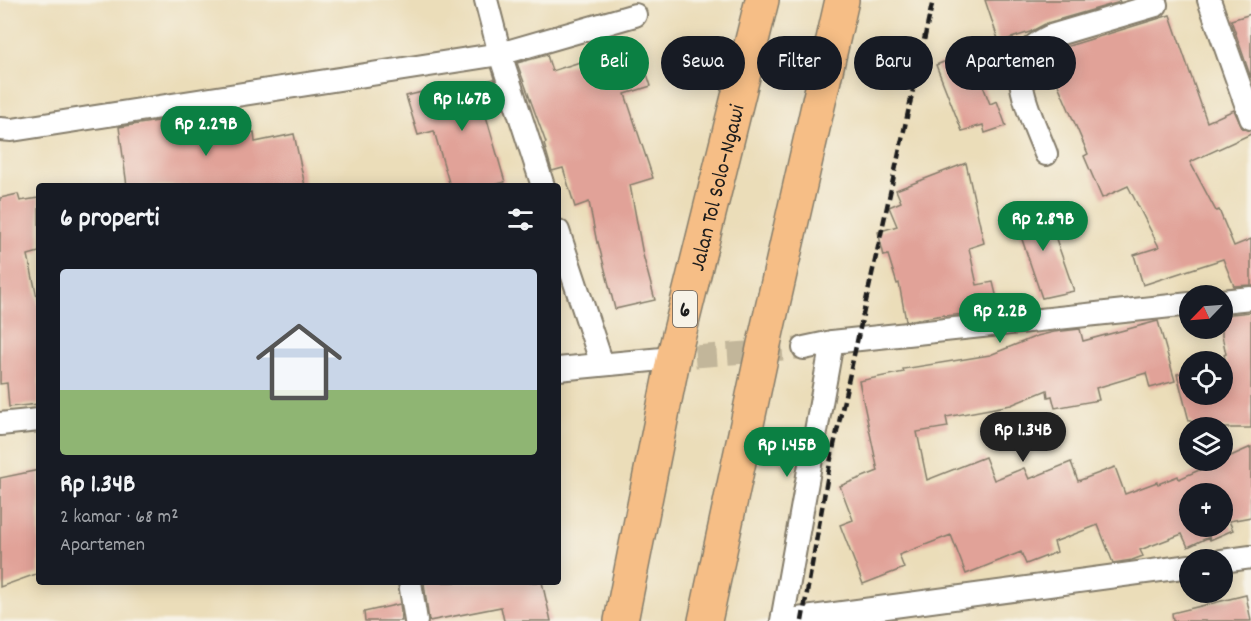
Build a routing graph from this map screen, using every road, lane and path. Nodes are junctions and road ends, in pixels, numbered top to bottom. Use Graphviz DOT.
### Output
graph roads {
  1 [pos="486,0"];
  2 [pos="762,0"];
  3 [pos="842,0"];
  4 [pos="1209,0"];
  5 [pos="1161,2"];
  6 [pos="635,15"];
  7 [pos="500,54"];
  8 [pos="1251,118"];
  9 [pos="0,129"];
  10 [pos="1046,154"];
  11 [pos="542,183"];
  12 [pos="561,240"];
  13 [pos="1251,298"];
  14 [pos="1233,300"];
  15 [pos="1179,305"];
  16 [pos="832,342"];
  17 [pos="804,348"];
  18 [pos="662,359"];
  19 [pos="602,364"];
  20 [pos="561,369"];
  21 [pos="36,420"];
  22 [pos="0,424"];
  23 [pos="1251,557"];
  24 [pos="1233,559"];
  25 [pos="1179,567"];
  26 [pos="410,585"];
  27 [pos="416,621"];
  28 [pos="621,621"];
  29 [pos="705,621"];
  30 [pos="782,621"];
  1 -- 7 [label="street"];
  2 -- 28 [label="highway, Jalan Tol Solo–Ngawi / 6"];
  3 -- 29 [label="highway"];
  4 -- 8 [label="street"];
  5 -- 10 [label="street"];
  6 -- 7 [label="street"];
  7 -- 9 [label="street"];
  7 -- 11 [label="street"];
  12 -- 19 [label="street"];
  13 -- 14 [label="street"];
  15 -- 16 [label="street"];
  16 -- 17 [label="street"];
  16 -- 30 [label="street"];
  18 -- 19 [label="street"];
  19 -- 20 [label="street"];
  21 -- 22 [label="street"];
  23 -- 24 [label="street"];
  25 -- 30 [label="street"];
  26 -- 27 [label="street"];
}
